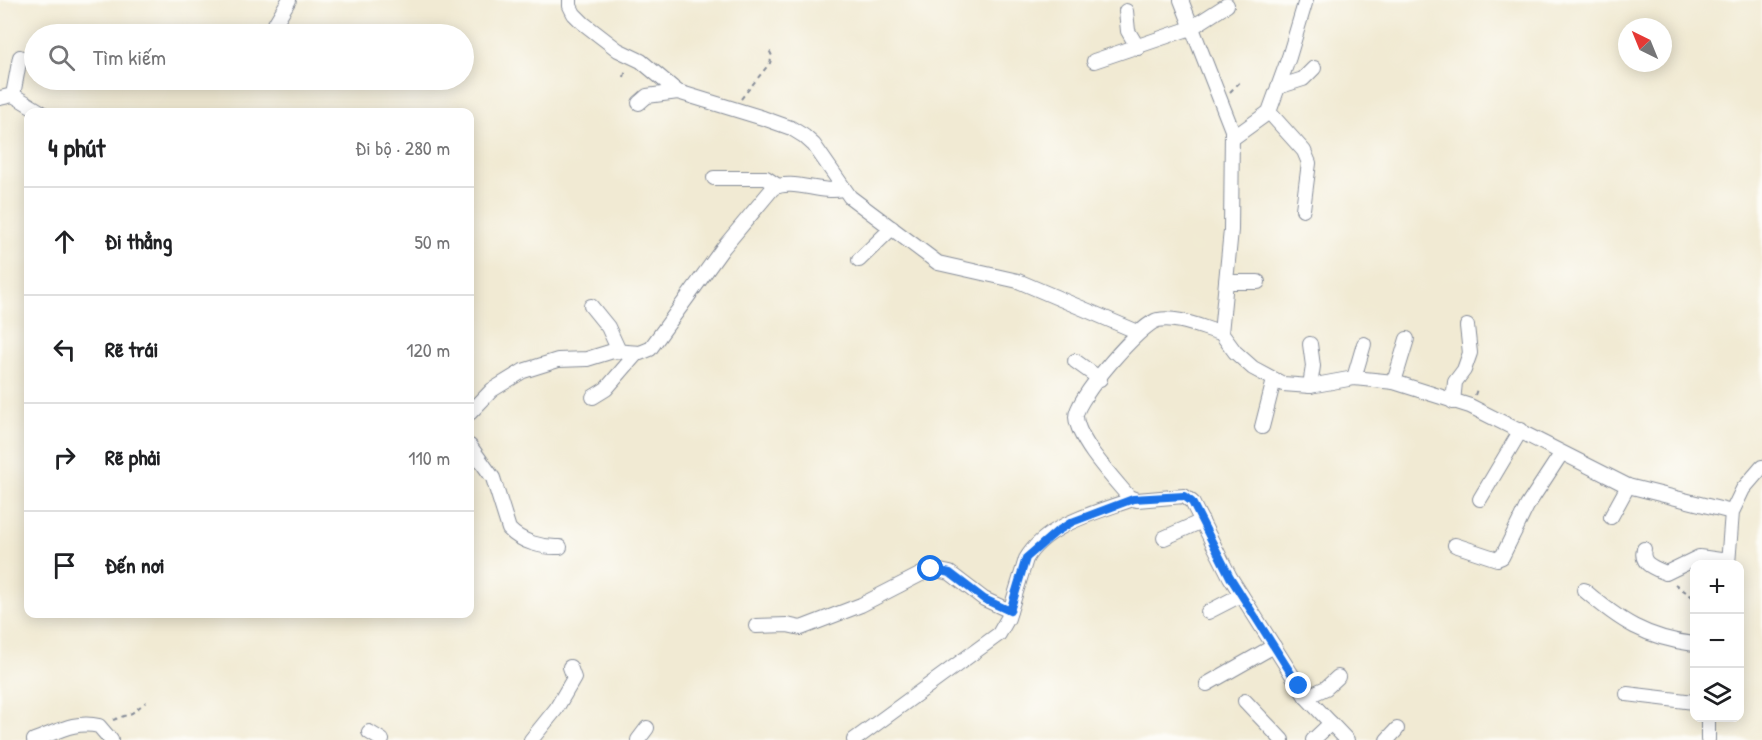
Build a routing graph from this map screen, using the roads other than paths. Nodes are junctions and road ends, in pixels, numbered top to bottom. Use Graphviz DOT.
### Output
graph roads {
  1 [pos="289,0"];
  2 [pos="570,0"];
  3 [pos="1181,0"];
  4 [pos="1306,0"];
  5 [pos="1227,5"];
  6 [pos="1126,11"];
  7 [pos="275,24"];
  8 [pos="1191,28"];
  9 [pos="1138,48"];
  10 [pos="20,57"];
  11 [pos="1094,61"];
  12 [pos="1314,68"];
  13 [pos="1278,87"];
  14 [pos="678,92"];
  15 [pos="6,97"];
  16 [pos="639,103"];
  17 [pos="32,108"];
  18 [pos="1269,112"];
  19 [pos="1233,138"];
  20 [pos="714,178"];
  21 [pos="778,186"];
  22 [pos="843,189"];
  23 [pos="1303,209"];
  24 [pos="892,228"];
  25 [pos="860,260"];
  26 [pos="1226,282"];
  27 [pos="1258,282"];
  28 [pos="591,306"];
  29 [pos="1467,326"];
  30 [pos="1138,332"];
  31 [pos="1221,333"];
  32 [pos="1407,339"];
  33 [pos="1310,344"];
  34 [pos="1364,344"];
  35 [pos="619,351"];
  36 [pos="637,353"];
  37 [pos="1075,361"];
  38 [pos="1354,378"];
  39 [pos="1100,379"];
  40 [pos="1274,380"];
  41 [pos="1394,382"];
  42 [pos="1310,386"];
  43 [pos="593,397"];
  44 [pos="1453,402"];
  45 [pos="474,409"];
  46 [pos="1262,427"];
  47 [pos="1521,430"];
  48 [pos="474,452"];
  49 [pos="1561,454"];
  50 [pos="1762,467"];
  51 [pos="1628,486"];
  52 [pos="1133,499"];
  53 [pos="1480,500"];
  54 [pos="1732,512"];
  55 [pos="1611,517"];
  56 [pos="1202,521"];
  57 [pos="1164,538"];
  58 [pos="1455,545"];
  59 [pos="560,547"];
  60 [pos="1644,549"];
  61 [pos="1693,560"];
  62 [pos="1714,560"];
  63 [pos="1728,560"];
  64 [pos="1690,561"];
  65 [pos="1584,590"];
  66 [pos="1241,594"];
  67 [pos="1010,611"];
  68 [pos="1208,612"];
  69 [pos="756,626"];
  70 [pos="1690,643"];
  71 [pos="1274,646"];
  72 [pos="570,668"];
  73 [pos="1338,676"];
  74 [pos="1207,684"];
  75 [pos="1627,694"];
  76 [pos="1306,697"];
  77 [pos="1690,701"];
  78 [pos="1245,702"];
  79 [pos="1708,722"];
  80 [pos="1331,723"];
  81 [pos="647,728"];
  82 [pos="1397,729"];
  83 [pos="369,732"];
  84 [pos="34,740"];
  85 [pos="111,740"];
  86 [pos="382,740"];
  87 [pos="531,740"];
  88 [pos="638,740"];
  89 [pos="854,740"];
  90 [pos="1282,740"];
  91 [pos="1313,740"];
  92 [pos="1347,740"];
  93 [pos="1387,740"];
  94 [pos="1708,740"];
  1 -- 7 [label="street"];
  2 -- 14 [label="street"];
  3 -- 8 [label="street"];
  4 -- 13 [label="street"];
  5 -- 8 [label="street"];
  6 -- 9 [label="street"];
  8 -- 9 [label="street"];
  8 -- 19 [label="street"];
  9 -- 11 [label="street"];
  10 -- 15 [label="street"];
  12 -- 13 [label="street"];
  13 -- 18 [label="street"];
  14 -- 16 [label="street"];
  14 -- 22 [label="street"];
  15 -- 17 [label="street"];
  18 -- 19 [label="street"];
  18 -- 23 [label="street"];
  19 -- 26 [label="street"];
  20 -- 21 [label="street"];
  21 -- 22 [label="street"];
  21 -- 36 [label="street"];
  22 -- 24 [label="street"];
  24 -- 25 [label="street"];
  24 -- 30 [label="street"];
  26 -- 27 [label="street"];
  26 -- 31 [label="street"];
  28 -- 35 [label="street"];
  29 -- 44 [label="street"];
  30 -- 31 [label="street"];
  30 -- 39 [label="street"];
  31 -- 40 [label="street"];
  32 -- 41 [label="street"];
  33 -- 42 [label="street"];
  34 -- 38 [label="street"];
  35 -- 36 [label="street"];
  35 -- 45 [label="street"];
  36 -- 43 [label="street"];
  37 -- 39 [label="street"];
  38 -- 41 [label="street"];
  38 -- 42 [label="street"];
  39 -- 52 [label="street"];
  40 -- 42 [label="street"];
  40 -- 46 [label="street"];
  41 -- 44 [label="street"];
  44 -- 47 [label="street"];
  47 -- 49 [label="street"];
  47 -- 53 [label="street"];
  48 -- 59 [label="street"];
  49 -- 51 [label="street"];
  49 -- 58 [label="street"];
  50 -- 54 [label="street"];
  51 -- 54 [label="street"];
  51 -- 55 [label="street"];
  52 -- 56 [label="street"];
  52 -- 67 [label="street"];
  54 -- 63 [label="street"];
  56 -- 57 [label="street"];
  56 -- 66 [label="street"];
  60 -- 64 [label="street"];
  61 -- 62 [label="street"];
  65 -- 70 [label="street"];
  66 -- 68 [label="street"];
  66 -- 71 [label="street"];
  67 -- 69 [label="street"];
  67 -- 89 [label="street"];
  71 -- 74 [label="street"];
  71 -- 76 [label="street"];
  72 -- 87 [label="street"];
  73 -- 76 [label="street"];
  75 -- 77 [label="street"];
  76 -- 80 [label="street"];
  78 -- 90 [label="street"];
  79 -- 94 [label="street"];
  80 -- 91 [label="street"];
  80 -- 92 [label="street"];
  81 -- 88 [label="street"];
  82 -- 93 [label="street"];
  83 -- 86 [label="street"];
  84 -- 85 [label="street"];
}
